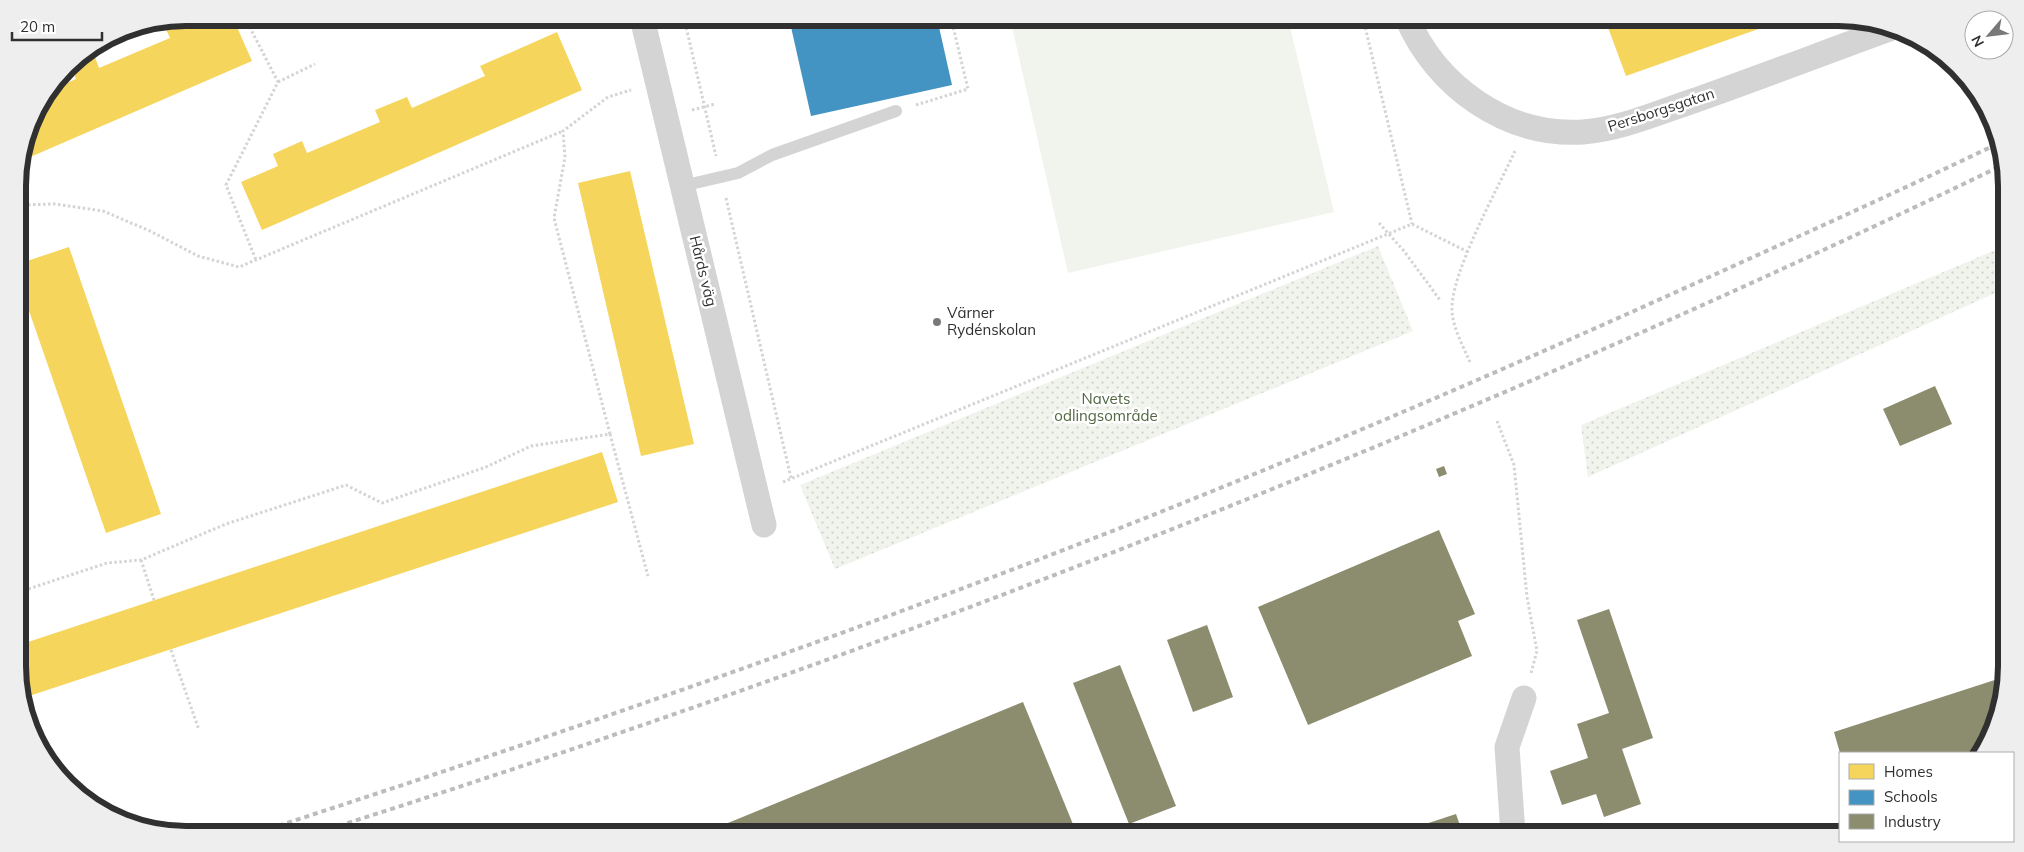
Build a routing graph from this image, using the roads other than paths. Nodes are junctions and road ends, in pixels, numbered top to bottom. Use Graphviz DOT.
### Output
graph roads {
  1 [pos="644,26"];
  2 [pos="1410,26"];
  3 [pos="1880,32"];
  4 [pos="896,111"];
  5 [pos="682,186"];
  6 [pos="764,526"];
  7 [pos="1524,698"];
  8 [pos="1512,825"];
  1 -- 5 [label="street, Hårds väg"];
  2 -- 3 [label="street, Persborgsgatan"];
  4 -- 5 [label="lane"];
  5 -- 6 [label="street, Hårds väg"];
  7 -- 8 [label="street"];
}
